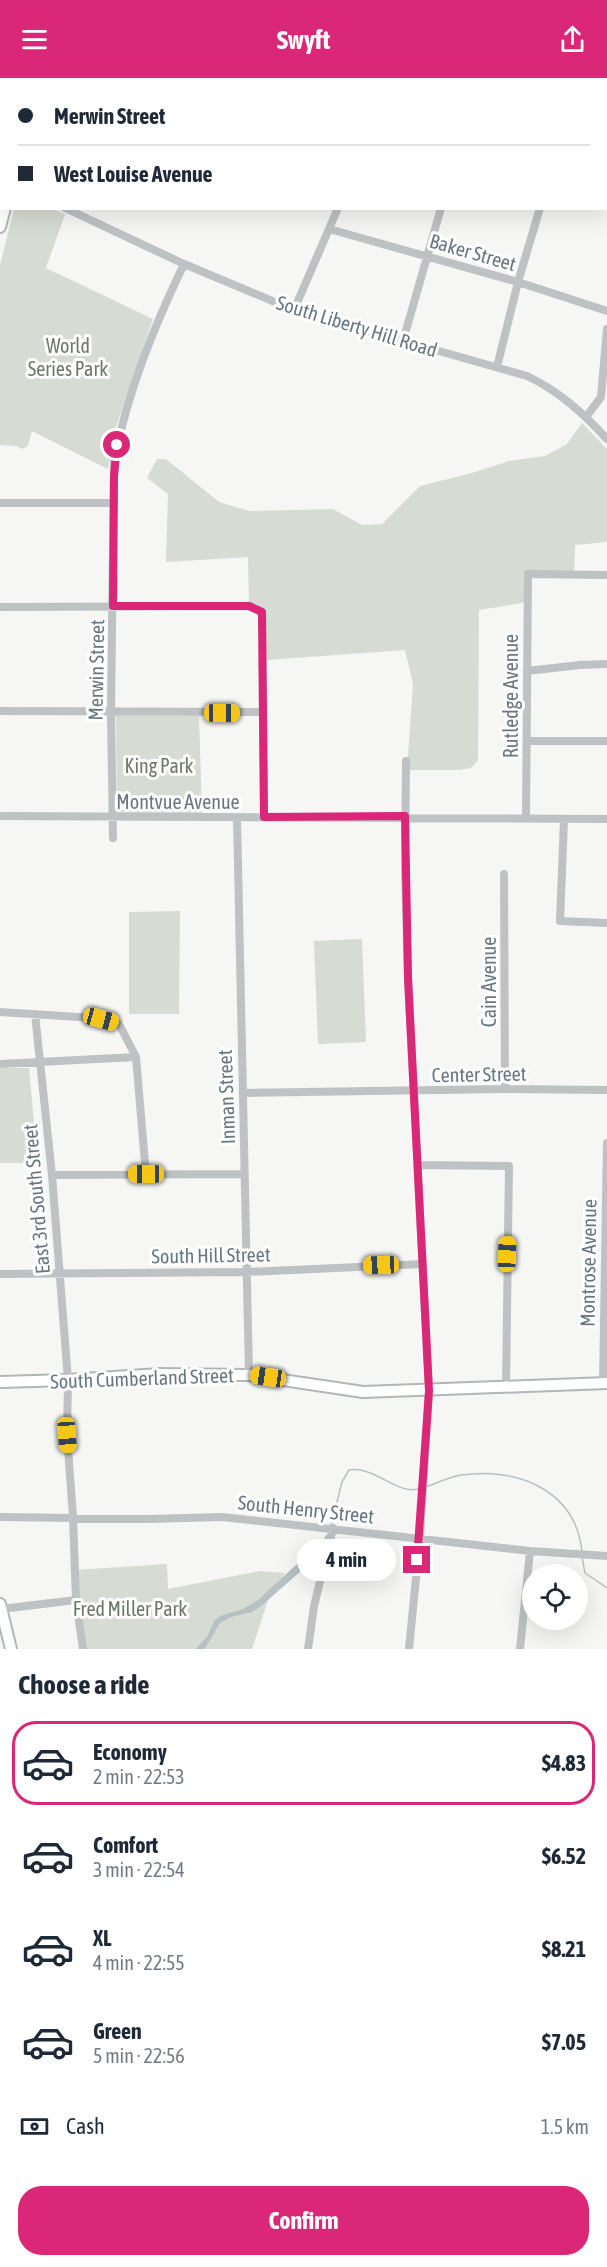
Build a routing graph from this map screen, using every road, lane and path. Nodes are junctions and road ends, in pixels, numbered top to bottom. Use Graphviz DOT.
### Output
graph roads {
  1 [pos="4,210"];
  2 [pos="69,210"];
  3 [pos="337,210"];
  4 [pos="440,210"];
  5 [pos="539,210"];
  6 [pos="0,227"];
  7 [pos="329,229"];
  8 [pos="428,256"];
  9 [pos="184,264"];
  10 [pos="518,282"];
  11 [pos="294,310"];
  12 [pos="607,311"];
  13 [pos="607,329"];
  14 [pos="403,341"];
  15 [pos="497,367"];
  16 [pos="604,400"];
  17 [pos="586,417"];
  18 [pos="607,439"];
  19 [pos="0,503"];
  20 [pos="114,503"];
  21 [pos="607,575"];
  22 [pos="113,606"];
  23 [pos="0,607"];
  24 [pos="607,664"];
  25 [pos="527,671"];
  26 [pos="0,711"];
  27 [pos="111,712"];
  28 [pos="263,712"];
  29 [pos="527,741"];
  30 [pos="607,741"];
  31 [pos="406,761"];
  32 [pos="0,816"];
  33 [pos="405,816"];
  34 [pos="264,817"];
  35 [pos="526,817"];
  36 [pos="112,818"];
  37 [pos="237,818"];
  38 [pos="607,819"];
  39 [pos="564,820"];
  40 [pos="114,838"];
  41 [pos="504,874"];
  42 [pos="607,923"];
  43 [pos="0,1012"];
  44 [pos="35,1014"];
  45 [pos="136,1057"];
  46 [pos="39,1063"];
  47 [pos="0,1064"];
  48 [pos="505,1089"];
  49 [pos="607,1090"];
  50 [pos="415,1091"];
  51 [pos="244,1093"];
  52 [pos="607,1143"];
  53 [pos="419,1165"];
  54 [pos="52,1174"];
  55 [pos="146,1174"];
  56 [pos="244,1174"];
  57 [pos="423,1264"];
  58 [pos="246,1272"];
  59 [pos="0,1274"];
  60 [pos="59,1274"];
  61 [pos="249,1375"];
  62 [pos="68,1380"];
  63 [pos="0,1382"];
  64 [pos="605,1384"];
  65 [pos="506,1387"];
  66 [pos="429,1391"];
  67 [pos="73,1517"];
  68 [pos="0,1518"];
  69 [pos="333,1528"];
  70 [pos="420,1537"];
  71 [pos="530,1551"];
  72 [pos="607,1556"];
  73 [pos="76,1600"];
  74 [pos="0,1604"];
  75 [pos="1,1609"];
  76 [pos="11,1649"];
  77 [pos="83,1649"];
  78 [pos="308,1649"];
  79 [pos="409,1649"];
  80 [pos="520,1649"];
  1 -- 6 [label="main road"];
  2 -- 9 [label="street, South Liberty Hill Road"];
  3 -- 7 [label="street"];
  4 -- 8 [label="street"];
  5 -- 10 [label="street"];
  7 -- 8 [label="street, Baker Street"];
  7 -- 11 [label="street"];
  8 -- 10 [label="street, Baker Street"];
  8 -- 14 [label="street"];
  9 -- 11 [label="street, South Liberty Hill Road"];
  9 -- 20 [label="street, Merwin Street"];
  10 -- 12 [label="street, Baker Street"];
  10 -- 15 [label="street"];
  11 -- 14 [label="street, South Liberty Hill Road"];
  13 -- 16 [label="street"];
  14 -- 15 [label="street, South Liberty Hill Road"];
  15 -- 17 [label="street, South Liberty Hill Road"];
  16 -- 17 [label="street"];
  17 -- 18 [label="street, South Liberty Hill Road"];
  19 -- 20 [label="street"];
  20 -- 22 [label="street, Merwin Street"];
  21 -- 25 [label="street, Rutledge Avenue"];
  22 -- 23 [label="street"];
  22 -- 27 [label="street, Merwin Street"];
  22 -- 28 [label="street"];
  24 -- 25 [label="street"];
  25 -- 29 [label="street, Rutledge Avenue"];
  26 -- 27 [label="street"];
  27 -- 28 [label="street"];
  27 -- 36 [label="street, Merwin Street"];
  28 -- 34 [label="street"];
  29 -- 30 [label="street"];
  29 -- 35 [label="street, Rutledge Avenue"];
  31 -- 33 [label="street"];
  32 -- 36 [label="street, Montvue Avenue"];
  33 -- 34 [label="street, Montvue Avenue"];
  33 -- 35 [label="street, Montvue Avenue"];
  33 -- 50 [label="street"];
  34 -- 37 [label="street, Montvue Avenue"];
  35 -- 39 [label="street, Montvue Avenue"];
  36 -- 37 [label="street, Montvue Avenue"];
  36 -- 40 [label="street, Merwin Street"];
  37 -- 51 [label="street, Inman Street"];
  38 -- 39 [label="street, Montvue Avenue"];
  39 -- 42 [label="street"];
  41 -- 48 [label="street, Cain Avenue"];
  43 -- 44 [label="street"];
  44 -- 45 [label="street"];
  44 -- 46 [label="street, East 3rd South Street"];
  45 -- 46 [label="street"];
  45 -- 55 [label="street"];
  46 -- 47 [label="street"];
  46 -- 54 [label="street, East 3rd South Street"];
  48 -- 49 [label="street, Center Street"];
  48 -- 50 [label="street, Center Street"];
  50 -- 51 [label="street, Center Street"];
  50 -- 53 [label="street"];
  51 -- 56 [label="street, Inman Street"];
  52 -- 64 [label="street, Montrose Avenue"];
  53 -- 57 [label="street"];
  53 -- 65 [label="street"];
  54 -- 55 [label="street"];
  54 -- 60 [label="street, East 3rd South Street"];
  55 -- 56 [label="street"];
  56 -- 58 [label="street, Inman Street"];
  57 -- 58 [label="street, South Hill Street"];
  57 -- 66 [label="street"];
  58 -- 60 [label="street, South Hill Street"];
  58 -- 61 [label="street, Inman Street"];
  59 -- 60 [label="street, South Hill Street"];
  60 -- 62 [label="street, East 3rd South Street"];
  61 -- 62 [label="main road, South Cumberland Street"];
  61 -- 66 [label="main road, South Cumberland Street"];
  62 -- 63 [label="main road, South Cumberland Street"];
  62 -- 67 [label="street, East 3rd South Street"];
  64 -- 65 [label="main road, South Cumberland Street"];
  65 -- 66 [label="main road, South Cumberland Street"];
  66 -- 70 [label="street"];
  67 -- 68 [label="street, South Henry Street"];
  67 -- 69 [label="street, South Henry Street"];
  67 -- 73 [label="street, East 3rd South Street"];
  69 -- 70 [label="street, South Henry Street"];
  69 -- 78 [label="street"];
  70 -- 71 [label="street, South Henry Street"];
  70 -- 79 [label="street"];
  71 -- 72 [label="street, South Henry Street"];
  71 -- 80 [label="street"];
  73 -- 75 [label="street"];
  73 -- 77 [label="street, East 3rd South Street"];
  74 -- 75 [label="main road"];
  75 -- 76 [label="main road"];
}
